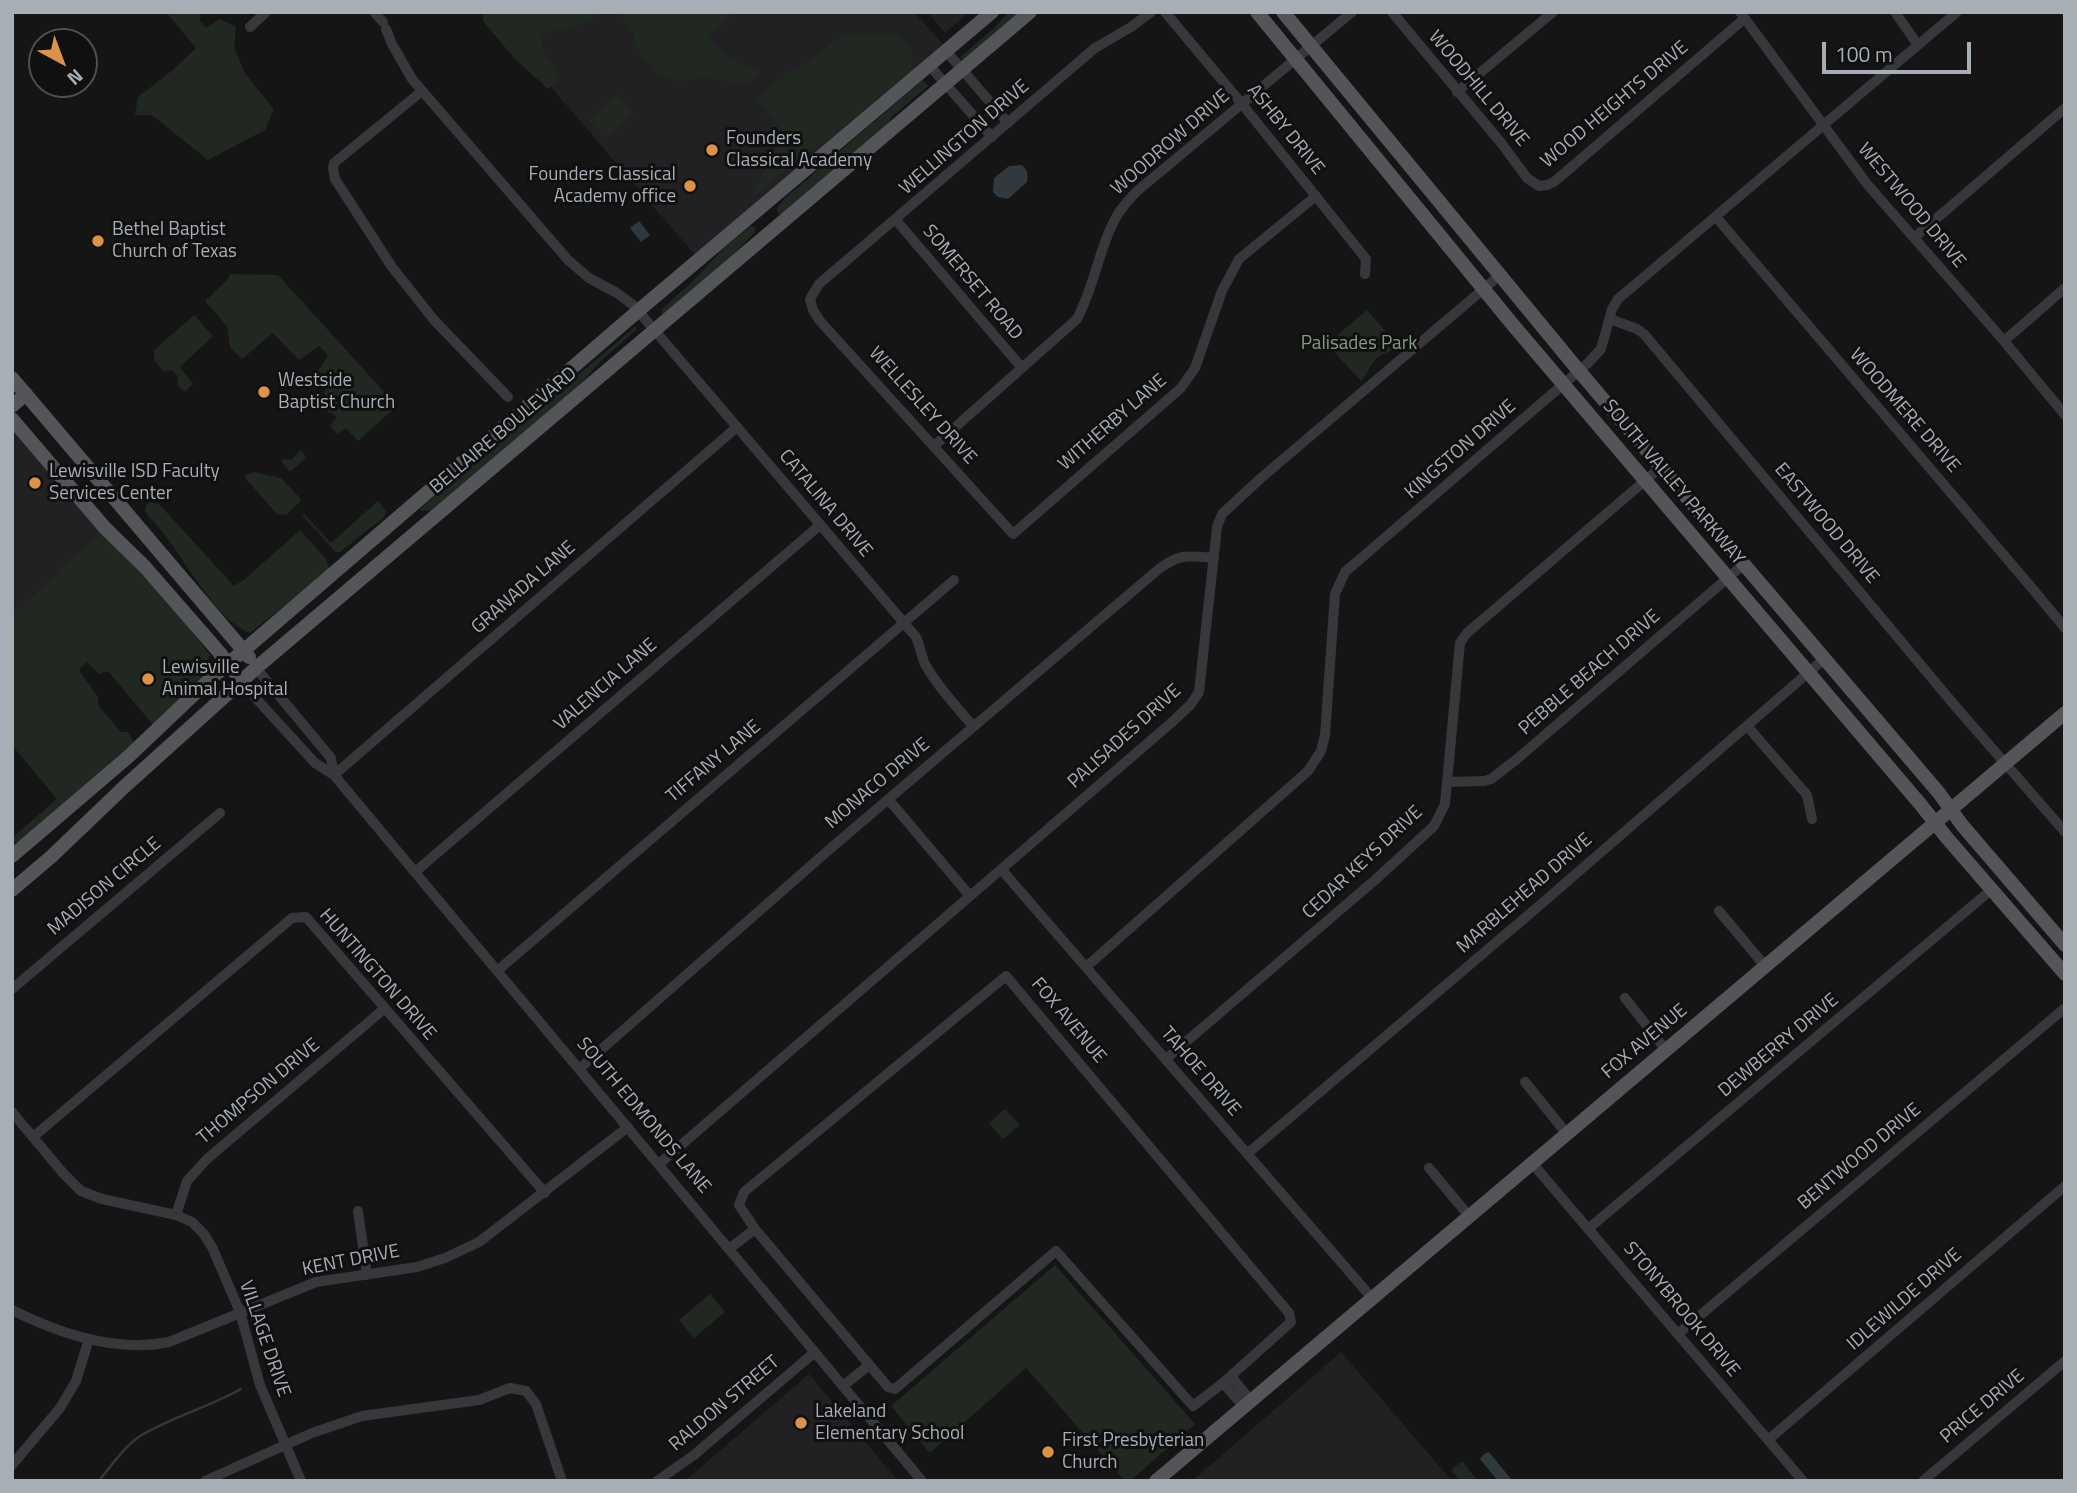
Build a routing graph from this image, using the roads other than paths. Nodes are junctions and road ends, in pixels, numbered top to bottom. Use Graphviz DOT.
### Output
graph roads {
  1 [pos="266,12"];
  2 [pos="374,12"];
  3 [pos="992,12"];
  4 [pos="1030,12"];
  5 [pos="1151,12"];
  6 [pos="1165,12"];
  7 [pos="1256,12"];
  8 [pos="1283,12"];
  9 [pos="1352,12"];
  10 [pos="1392,12"];
  11 [pos="1553,12"];
  12 [pos="1895,12"];
  13 [pos="1957,12"];
  14 [pos="1742,16"];
  15 [pos="250,27"];
  16 [pos="1918,45"];
  17 [pos="1312,47"];
  18 [pos="946,51"];
  19 [pos="1295,59"];
  20 [pos="929,65"];
  21 [pos="962,71"];
  22 [pos="946,85"];
  23 [pos="422,91"];
  24 [pos="1457,92"];
  25 [pos="1242,104"];
  26 [pos="2065,108"];
  27 [pos="1008,124"];
  28 [pos="1823,126"];
  29 [pos="992,137"];
  30 [pos="1539,186"];
  31 [pos="1316,196"];
  32 [pos="757,211"];
  33 [pos="1716,217"];
  34 [pos="896,220"];
  35 [pos="773,232"];
  36 [pos="1914,237"];
  37 [pos="1365,274"];
  38 [pos="1500,275"];
  39 [pos="1483,288"];
  40 [pos="2065,288"];
  41 [pos="810,299"];
  42 [pos="638,311"];
  43 [pos="1610,320"];
  44 [pos="655,330"];
  45 [pos="2004,341"];
  46 [pos="1022,368"];
  47 [pos="1579,371"];
  48 [pos="12,378"];
  49 [pos="1564,384"];
  50 [pos="26,394"];
  51 [pos="508,397"];
  52 [pos="12,407"];
  53 [pos="2065,415"];
  54 [pos="12,419"];
  55 [pos="737,428"];
  56 [pos="934,446"];
  57 [pos="1661,467"];
  58 [pos="1646,480"];
  59 [pos="125,509"];
  60 [pos="404,513"];
  61 [pos="820,525"];
  62 [pos="105,528"];
  63 [pos="419,529"];
  64 [pos="1013,534"];
  65 [pos="1214,558"];
  66 [pos="1744,564"];
  67 [pos="1727,578"];
  68 [pos="954,580"];
  69 [pos="904,623"];
  70 [pos="2065,628"];
  71 [pos="245,650"];
  72 [pos="1824,659"];
  73 [pos="228,664"];
  74 [pos="256,668"];
  75 [pos="1808,673"];
  76 [pos="241,682"];
  77 [pos="2065,713"];
  78 [pos="973,726"];
  79 [pos="1747,726"];
  80 [pos="2005,763"];
  81 [pos="334,775"];
  82 [pos="1448,782"];
  83 [pos="889,800"];
  84 [pos="1951,810"];
  85 [pos="220,813"];
  86 [pos="1812,819"];
  87 [pos="1935,823"];
  88 [pos="2065,832"];
  89 [pos="12,856"];
  90 [pos="1001,869"];
  91 [pos="415,872"];
  92 [pos="12,890"];
  93 [pos="1991,890"];
  94 [pos="970,896"];
  95 [pos="1719,911"];
  96 [pos="2065,945"];
  97 [pos="1765,966"];
  98 [pos="1086,967"];
  99 [pos="497,971"];
  100 [pos="2065,974"];
  101 [pos="12,989"];
  102 [pos="1625,998"];
  103 [pos="2065,1008"];
  104 [pos="384,1009"];
  105 [pos="1666,1050"];
  106 [pos="1166,1059"];
  107 [pos="579,1069"];
  108 [pos="1525,1082"];
  109 [pos="12,1112"];
  110 [pos="628,1128"];
  111 [pos="1567,1134"];
  112 [pos="33,1137"];
  113 [pos="1247,1154"];
  114 [pos="1532,1163"];
  115 [pos="659,1164"];
  116 [pos="1429,1168"];
  117 [pos="2065,1186"];
  118 [pos="545,1192"];
  119 [pos="358,1211"];
  120 [pos="176,1215"];
  121 [pos="1469,1216"];
  122 [pos="755,1229"];
  123 [pos="1588,1229"];
  124 [pos="729,1249"];
  125 [pos="367,1275"];
  126 [pos="1372,1298"];
  127 [pos="12,1310"];
  128 [pos="240,1312"];
  129 [pos="1678,1334"];
  130 [pos="89,1339"];
  131 [pos="815,1352"];
  132 [pos="2065,1361"];
  133 [pos="868,1366"];
  134 [pos="1227,1379"];
  135 [pos="843,1386"];
  136 [pos="1247,1404"];
  137 [pos="1769,1440"];
  138 [pos="285,1446"];
  139 [pos="12,1465"];
  140 [pos="205,1481"];
  141 [pos="301,1481"];
  142 [pos="562,1481"];
  143 [pos="657,1481"];
  144 [pos="922,1481"];
  145 [pos="1156,1481"];
  146 [pos="1803,1481"];
  147 [pos="1923,1481"];
  1 -- 15 [label="street"];
  2 -- 23 [label="street, CATALINA DRIVE"];
  3 -- 18 [label="main road, BELLAIRE BOULEVARD"];
  4 -- 21 [label="main road, BELLAIRE BOULEVARD"];
  5 -- 27 [label="street, WELLINGTON DRIVE"];
  6 -- 25 [label="street, ASHBY DRIVE"];
  7 -- 19 [label="main road, SOUTH VALLEY PARKWAY"];
  8 -- 17 [label="main road, SOUTH VALLEY PARKWAY"];
  9 -- 17 [label="street, WOODROW DRIVE"];
  10 -- 24 [label="street, WOODHILL DRIVE"];
  11 -- 24 [label="street"];
  12 -- 16 [label="street"];
  13 -- 16 [label="street, KINGSTON DRIVE"];
  14 -- 28 [label="street, WESTWOOD DRIVE"];
  14 -- 30 [label="street, WOOD HEIGHTS DRIVE"];
  16 -- 28 [label="street, KINGSTON DRIVE"];
  17 -- 19 [label="street, WOODROW DRIVE"];
  17 -- 38 [label="main road, SOUTH VALLEY PARKWAY"];
  18 -- 20 [label="main road, BELLAIRE BOULEVARD"];
  18 -- 21 [label="street"];
  19 -- 25 [label="street, WOODROW DRIVE"];
  19 -- 39 [label="main road, SOUTH VALLEY PARKWAY"];
  20 -- 22 [label="street"];
  20 -- 32 [label="main road, BELLAIRE BOULEVARD"];
  21 -- 22 [label="main road, BELLAIRE BOULEVARD"];
  21 -- 27 [label="street"];
  22 -- 29 [label="street"];
  22 -- 35 [label="main road, BELLAIRE BOULEVARD"];
  23 -- 42 [label="street, CATALINA DRIVE"];
  23 -- 51 [label="street"];
  24 -- 30 [label="street, WOODHILL DRIVE"];
  25 -- 31 [label="street, ASHBY DRIVE"];
  25 -- 46 [label="street, WOODROW DRIVE"];
  26 -- 36 [label="street"];
  27 -- 29 [label="street, WELLINGTON DRIVE"];
  28 -- 33 [label="street, KINGSTON DRIVE"];
  28 -- 36 [label="street, WESTWOOD DRIVE"];
  29 -- 34 [label="street, WELLINGTON DRIVE"];
  31 -- 37 [label="street, ASHBY DRIVE"];
  31 -- 64 [label="street, WITHERBY LANE"];
  32 -- 35 [label="main road"];
  32 -- 42 [label="main road, BELLAIRE BOULEVARD"];
  33 -- 43 [label="street, KINGSTON DRIVE"];
  33 -- 70 [label="street, WOODMERE DRIVE"];
  34 -- 41 [label="street, WELLINGTON DRIVE"];
  34 -- 46 [label="street, SOMERSET ROAD"];
  35 -- 44 [label="main road, BELLAIRE BOULEVARD"];
  36 -- 45 [label="street, WESTWOOD DRIVE"];
  38 -- 39 [label="street, PALISADES DRIVE"];
  38 -- 47 [label="main road, SOUTH VALLEY PARKWAY"];
  39 -- 49 [label="main road, SOUTH VALLEY PARKWAY"];
  39 -- 65 [label="street, PALISADES DRIVE"];
  40 -- 45 [label="street"];
  41 -- 56 [label="street, WELLESLEY DRIVE"];
  42 -- 44 [label="street, CATALINA DRIVE"];
  42 -- 60 [label="main road, BELLAIRE BOULEVARD"];
  43 -- 47 [label="street, KINGSTON DRIVE"];
  43 -- 80 [label="street, EASTWOOD DRIVE"];
  44 -- 55 [label="street, CATALINA DRIVE"];
  44 -- 63 [label="main road, BELLAIRE BOULEVARD"];
  45 -- 53 [label="street, WESTWOOD DRIVE"];
  46 -- 56 [label="street, WOODROW DRIVE"];
  47 -- 49 [label="street, KINGSTON DRIVE"];
  47 -- 57 [label="main road, SOUTH VALLEY PARKWAY"];
  48 -- 50 [label="main road, SOUTH EDMONDS LANE"];
  49 -- 58 [label="main road, SOUTH VALLEY PARKWAY"];
  49 -- 98 [label="street, KINGSTON DRIVE"];
  50 -- 52 [label="main road"];
  50 -- 59 [label="main road, SOUTH EDMONDS LANE"];
  54 -- 62 [label="main road, SOUTH EDMONDS LANE"];
  55 -- 61 [label="street, CATALINA DRIVE"];
  55 -- 81 [label="street, GRANADA LANE"];
  56 -- 64 [label="street, WELLESLEY DRIVE"];
  57 -- 58 [label="street, CEDAR KEYS DRIVE"];
  57 -- 66 [label="main road, SOUTH VALLEY PARKWAY"];
  58 -- 67 [label="main road, SOUTH VALLEY PARKWAY"];
  58 -- 82 [label="street, CEDAR KEYS DRIVE"];
  59 -- 62 [label="main road"];
  59 -- 71 [label="main road, SOUTH EDMONDS LANE"];
  60 -- 63 [label="main road"];
  60 -- 71 [label="main road, BELLAIRE BOULEVARD"];
  61 -- 69 [label="street, CATALINA DRIVE"];
  61 -- 91 [label="street, VALENCIA LANE"];
  62 -- 73 [label="main road, SOUTH EDMONDS LANE"];
  63 -- 74 [label="main road, BELLAIRE BOULEVARD"];
  65 -- 78 [label="street, MONACO DRIVE"];
  65 -- 90 [label="street, PALISADES DRIVE"];
  66 -- 67 [label="street, PEBBLE BEACH DRIVE"];
  66 -- 72 [label="main road, SOUTH VALLEY PARKWAY"];
  67 -- 75 [label="main road, SOUTH VALLEY PARKWAY"];
  67 -- 82 [label="street, PEBBLE BEACH DRIVE"];
  68 -- 69 [label="street, TIFFANY LANE"];
  69 -- 78 [label="street, CATALINA DRIVE"];
  69 -- 99 [label="street, TIFFANY LANE"];
  71 -- 73 [label="main road, BELLAIRE BOULEVARD"];
  71 -- 74 [label="main road, SOUTH EDMONDS LANE"];
  72 -- 75 [label="street, MARBLEHEAD DRIVE"];
  72 -- 84 [label="main road, SOUTH VALLEY PARKWAY"];
  73 -- 76 [label="main road, SOUTH EDMONDS LANE"];
  73 -- 89 [label="main road, BELLAIRE BOULEVARD"];
  74 -- 76 [label="main road, BELLAIRE BOULEVARD"];
  74 -- 81 [label="street, SOUTH EDMONDS LANE"];
  75 -- 79 [label="street, MARBLEHEAD DRIVE"];
  75 -- 87 [label="main road, SOUTH VALLEY PARKWAY"];
  76 -- 81 [label="street, SOUTH EDMONDS LANE"];
  76 -- 92 [label="main road, BELLAIRE BOULEVARD"];
  77 -- 80 [label="main road, FOX AVENUE"];
  78 -- 83 [label="street, MONACO DRIVE"];
  79 -- 86 [label="street"];
  79 -- 113 [label="street, MARBLEHEAD DRIVE"];
  80 -- 84 [label="main road, FOX AVENUE"];
  80 -- 88 [label="street, EASTWOOD DRIVE"];
  81 -- 91 [label="street, SOUTH EDMONDS LANE"];
  82 -- 106 [label="street, CEDAR KEYS DRIVE"];
  83 -- 94 [label="street"];
  83 -- 107 [label="street, MONACO DRIVE"];
  84 -- 87 [label="main road, FOX AVENUE"];
  84 -- 96 [label="main road, SOUTH VALLEY PARKWAY"];
  85 -- 101 [label="street, MADISON CIRCLE"];
  87 -- 93 [label="main road, SOUTH VALLEY PARKWAY"];
  87 -- 97 [label="main road, FOX AVENUE"];
  90 -- 94 [label="street, PALISADES DRIVE"];
  90 -- 98 [label="street, TAHOE DRIVE"];
  91 -- 99 [label="street, SOUTH EDMONDS LANE"];
  93 -- 100 [label="main road, SOUTH VALLEY PARKWAY"];
  93 -- 123 [label="street, DEWBERRY DRIVE"];
  94 -- 115 [label="street, PALISADES DRIVE"];
  95 -- 97 [label="street"];
  97 -- 105 [label="main road, FOX AVENUE"];
  98 -- 106 [label="street, TAHOE DRIVE"];
  99 -- 107 [label="street, SOUTH EDMONDS LANE"];
  102 -- 105 [label="street"];
  103 -- 129 [label="street, BENTWOOD DRIVE"];
  104 -- 112 [label="street, HUNTINGTON DRIVE"];
  104 -- 118 [label="street, HUNTINGTON DRIVE"];
  104 -- 120 [label="street, THOMPSON DRIVE"];
  105 -- 111 [label="main road, FOX AVENUE"];
  106 -- 113 [label="street, TAHOE DRIVE"];
  107 -- 110 [label="street, SOUTH EDMONDS LANE"];
  108 -- 111 [label="street"];
  109 -- 112 [label="street, VILLAGE DRIVE"];
  110 -- 115 [label="street, SOUTH EDMONDS LANE"];
  110 -- 118 [label="street, KENT DRIVE"];
  111 -- 114 [label="main road, FOX AVENUE"];
  112 -- 120 [label="street, VILLAGE DRIVE"];
  113 -- 126 [label="street, TAHOE DRIVE"];
  114 -- 121 [label="main road, FOX AVENUE"];
  114 -- 123 [label="street, STONYBROOK DRIVE"];
  115 -- 124 [label="street, SOUTH EDMONDS LANE"];
  116 -- 121 [label="street"];
  117 -- 137 [label="street, IDLEWILDE DRIVE"];
  118 -- 125 [label="street, KENT DRIVE"];
  119 -- 125 [label="street"];
  120 -- 128 [label="street, VILLAGE DRIVE"];
  121 -- 126 [label="main road, FOX AVENUE"];
  122 -- 124 [label="street"];
  122 -- 133 [label="street, FOX AVENUE"];
  122 -- 134 [label="street, FOX AVENUE"];
  123 -- 129 [label="street, STONYBROOK DRIVE"];
  124 -- 131 [label="street, SOUTH EDMONDS LANE"];
  125 -- 128 [label="street, KENT DRIVE"];
  126 -- 136 [label="main road, FOX AVENUE"];
  127 -- 130 [label="street, KENT DRIVE"];
  128 -- 130 [label="street, KENT DRIVE"];
  128 -- 138 [label="street, VILLAGE DRIVE"];
  129 -- 137 [label="street, STONYBROOK DRIVE"];
  130 -- 139 [label="street"];
  131 -- 135 [label="street, SOUTH EDMONDS LANE"];
  131 -- 143 [label="street, RALDON STREET"];
  132 -- 147 [label="street, PRICE DRIVE"];
  133 -- 134 [label="street, FOX AVENUE"];
  133 -- 135 [label="street"];
  134 -- 136 [label="street"];
  135 -- 144 [label="street, SOUTH EDMONDS LANE"];
  136 -- 145 [label="main road, FOX AVENUE"];
  137 -- 146 [label="street, STONYBROOK DRIVE"];
  138 -- 140 [label="street"];
  138 -- 141 [label="street, VILLAGE DRIVE"];
  138 -- 142 [label="street"];
}
